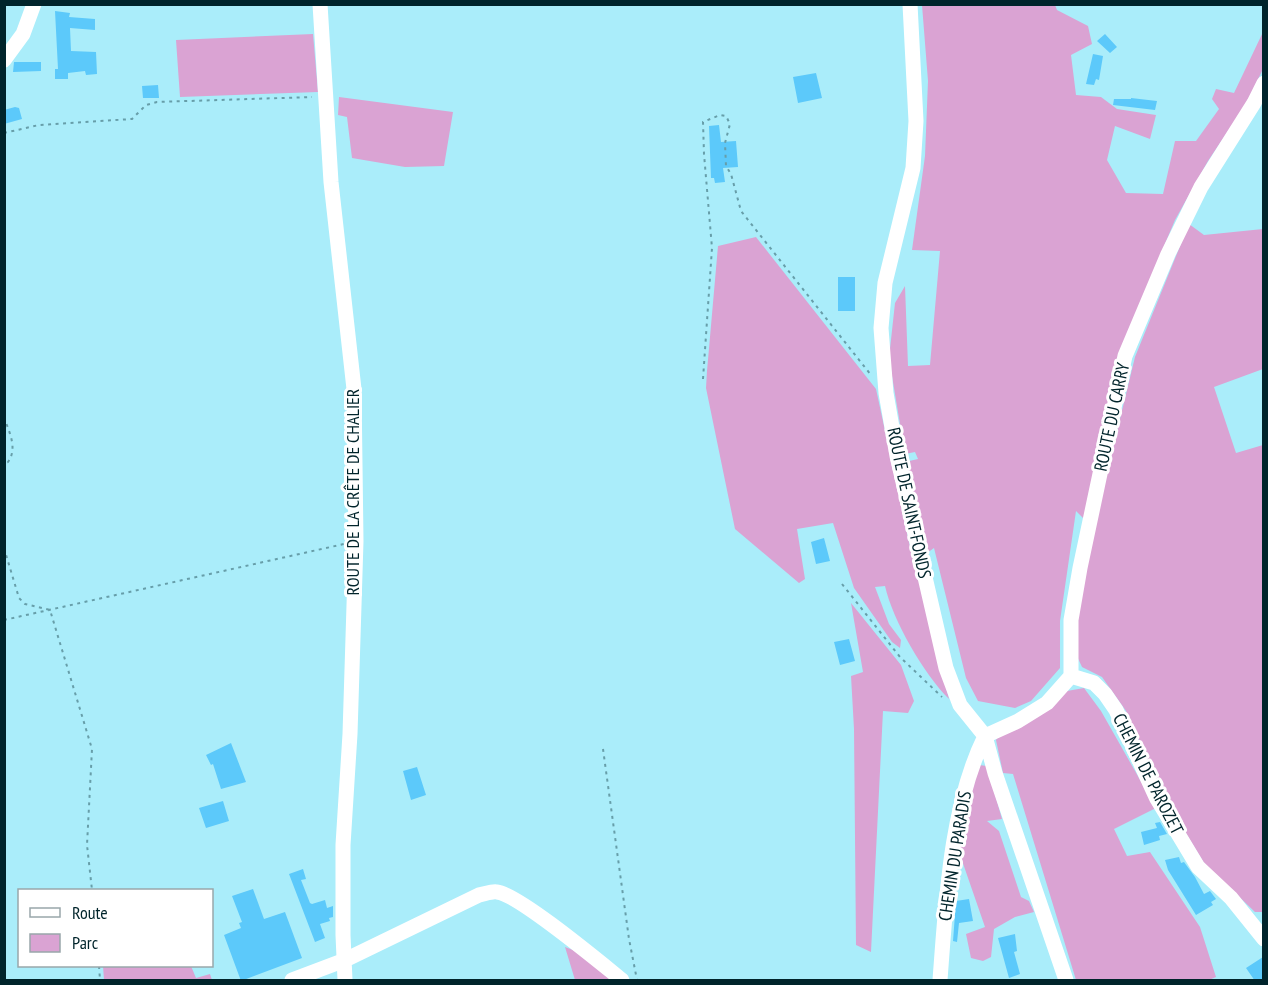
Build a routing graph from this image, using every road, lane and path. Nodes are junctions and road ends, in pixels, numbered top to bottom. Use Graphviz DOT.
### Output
graph roads {
  1 [pos="34,4"];
  2 [pos="320,4"];
  3 [pos="910,4"];
  4 [pos="4,60"];
  5 [pos="1263,83"];
  6 [pos="326,96"];
  7 [pos="1259,101"];
  8 [pos="4,134"];
  9 [pos="872,376"];
  10 [pos="703,379"];
  11 [pos="4,417"];
  12 [pos="4,463"];
  13 [pos="356,541"];
  14 [pos="4,548"];
  15 [pos="842,584"];
  16 [pos="50,610"];
  17 [pos="4,621"];
  18 [pos="1071,676"];
  19 [pos="943,697"];
  20 [pos="985,736"];
  21 [pos="603,748"];
  22 [pos="92,889"];
  23 [pos="1263,939"];
  24 [pos="345,960"];
  25 [pos="292,981"];
  26 [pos="345,981"];
  27 [pos="622,981"];
  28 [pos="637,981"];
  29 [pos="940,981"];
  30 [pos="1066,981"];
  1 -- 4 [label="street"];
  2 -- 6 [label="street, ROUTE DE LA CRÊTE DE CHALIER"];
  3 -- 20 [label="street, ROUTE DE SAINT-FONDS"];
  5 -- 7 [label="street, ROUTE DU CARRY"];
  6 -- 8 [label="path"];
  6 -- 13 [label="street, ROUTE DE LA CRÊTE DE CHALIER"];
  7 -- 18 [label="street, ROUTE DU CARRY"];
  9 -- 10 [label="path"];
  11 -- 12 [label="path"];
  13 -- 16 [label="path"];
  13 -- 24 [label="street, ROUTE DE LA CRÊTE DE CHALIER"];
  14 -- 16 [label="path"];
  15 -- 19 [label="path"];
  16 -- 17 [label="path"];
  16 -- 22 [label="path"];
  18 -- 20 [label="street"];
  18 -- 23 [label="street, CHEMIN DE PAROZET"];
  20 -- 29 [label="street, CHEMIN DU PARADIS"];
  20 -- 30 [label="street, ROUTE DE SAINT-FONDS"];
  21 -- 28 [label="path"];
  24 -- 25 [label="street"];
  24 -- 26 [label="street, ROUTE DE LA CRÊTE DE CHALIER"];
  24 -- 27 [label="street"];
}
